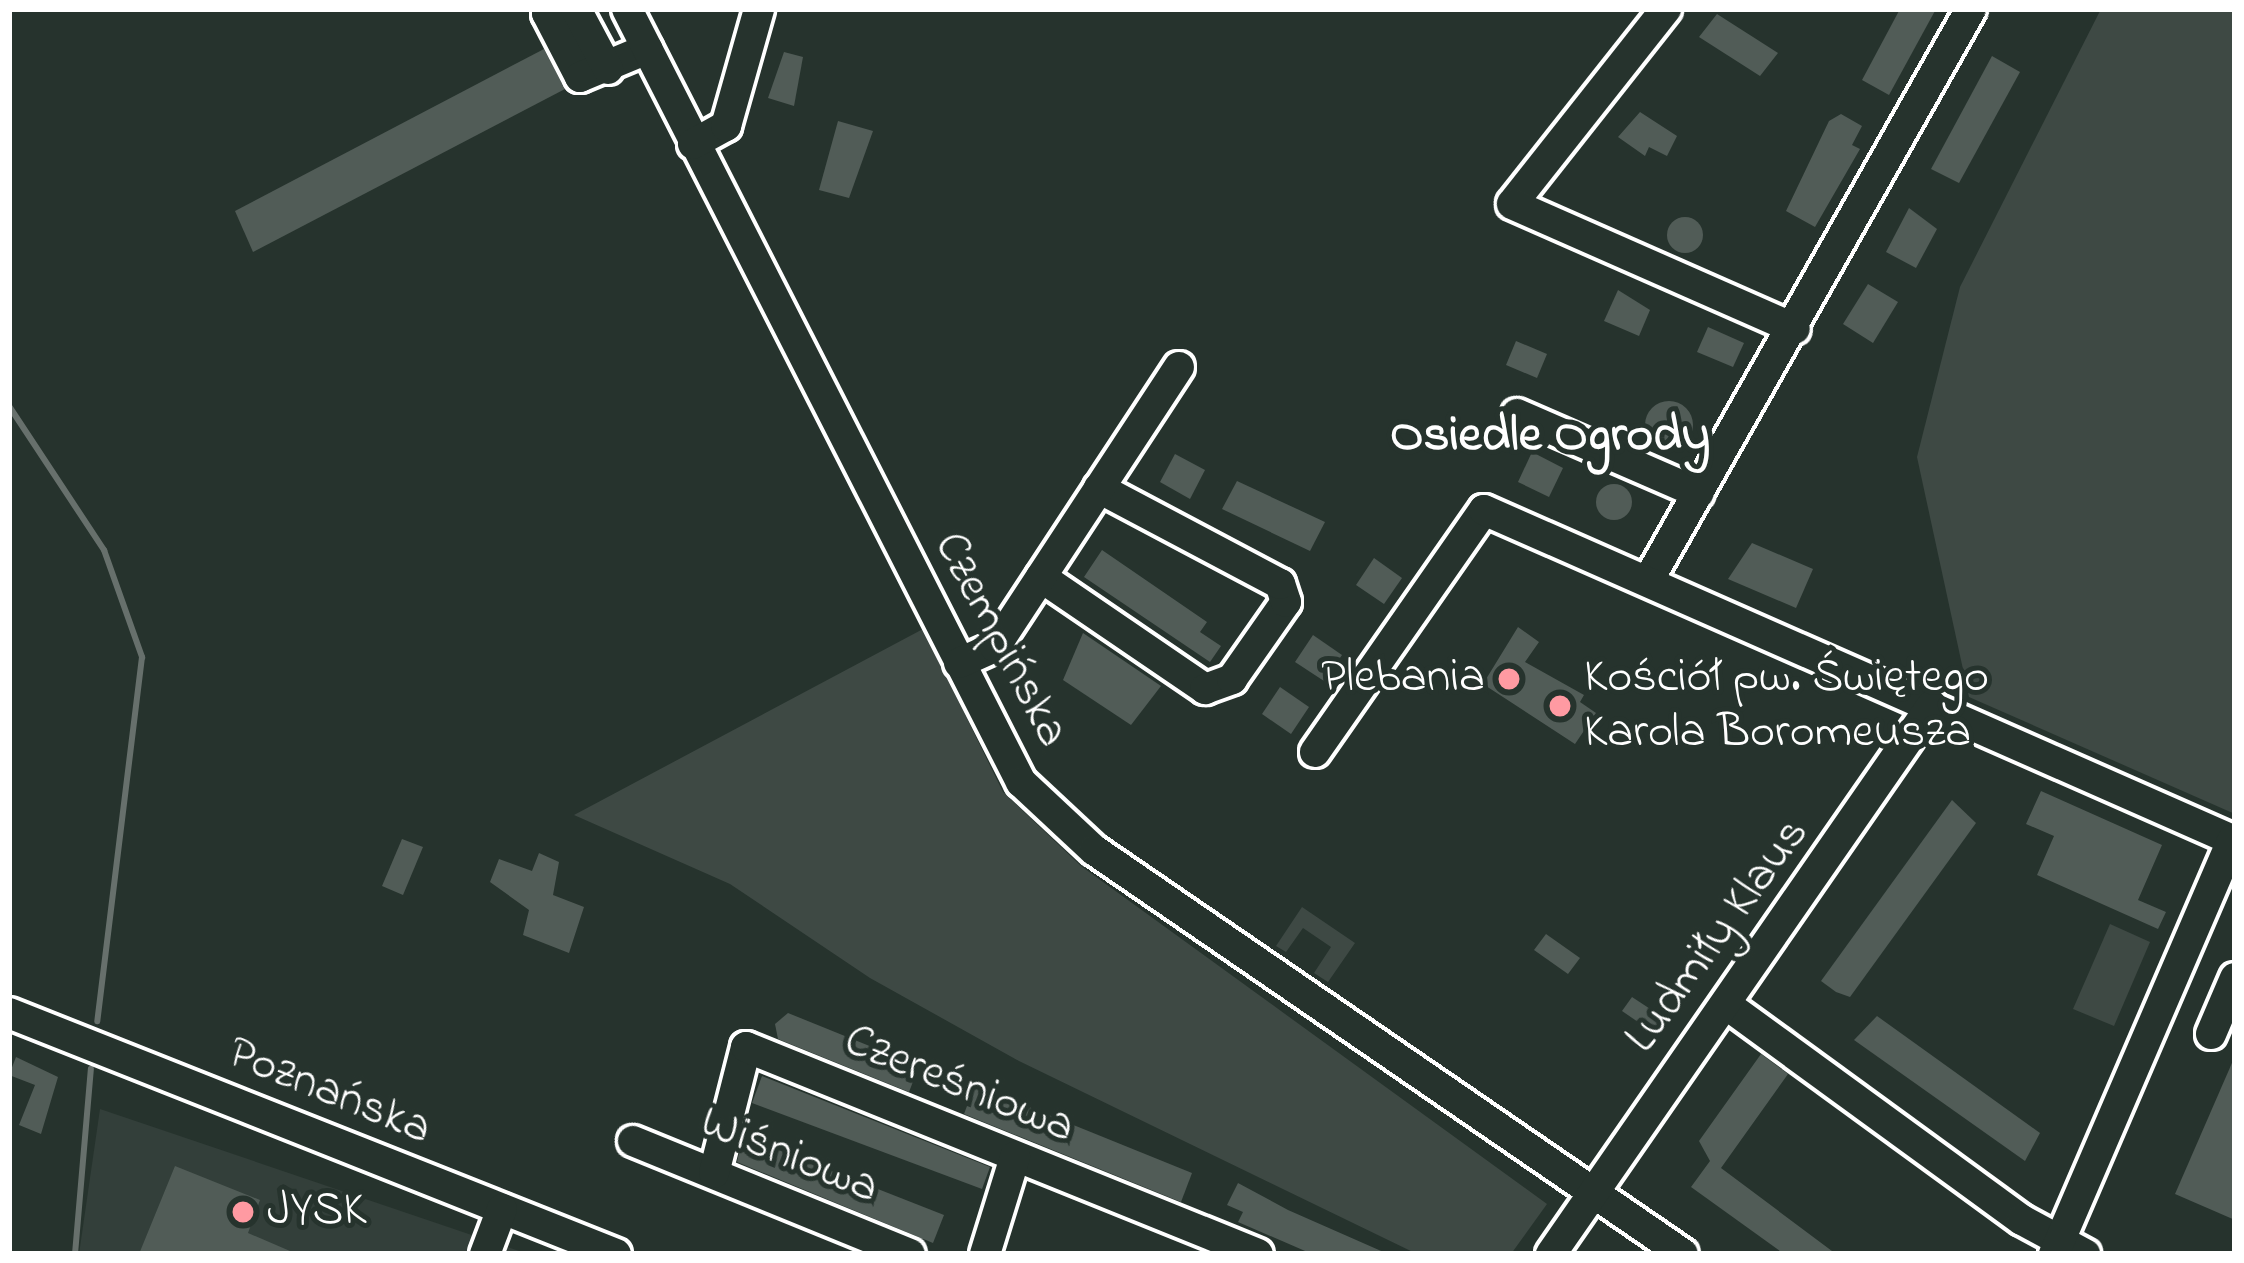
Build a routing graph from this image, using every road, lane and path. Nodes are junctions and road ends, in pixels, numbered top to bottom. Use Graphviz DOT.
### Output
graph roads {
  1 [pos="559,9"];
  2 [pos="577,9"];
  3 [pos="627,9"];
  4 [pos="758,9"];
  5 [pos="1666,9"];
  6 [pos="1971,9"];
  7 [pos="647,50"];
  8 [pos="602,72"];
  9 [pos="693,143"];
  10 [pos="1795,329"];
  11 [pos="1178,367"];
  12 [pos="1517,414"];
  13 [pos="1100,488"];
  14 [pos="1700,493"];
  15 [pos="1041,577"];
  16 [pos="1648,581"];
  17 [pos="959,663"];
  18 [pos="1932,705"];
  19 [pos="1316,752"];
  20 [pos="2234,840"];
  21 [pos="2235,978"];
  22 [pos="1727,1005"];
  23 [pos="9,1013"];
  24 [pos="2211,1034"];
  25 [pos="633,1141"];
  26 [pos="1015,1157"];
  27 [pos="714,1173"];
  28 [pos="1591,1188"];
  29 [pos="502,1209"];
  30 [pos="2066,1250"];
  31 [pos="485,1254"];
  32 [pos="616,1254"];
  33 [pos="910,1254"];
  34 [pos="985,1254"];
  35 [pos="1258,1254"];
  36 [pos="1551,1254"];
  37 [pos="1683,1254"];
  1 -- 8 [label="street"];
  2 -- 8 [label="street"];
  3 -- 7 [label="street, Czempińska"];
  4 -- 9 [label="street"];
  5 -- 10 [label="street"];
  6 -- 10 [label="street"];
  7 -- 8 [label="street"];
  7 -- 9 [label="street, Czempińska"];
  9 -- 17 [label="street, Czempińska"];
  10 -- 14 [label="street"];
  11 -- 13 [label="street"];
  12 -- 14 [label="street"];
  13 -- 15 [label="street"];
  13 -- 15 [label="street"];
  14 -- 16 [label="street"];
  15 -- 17 [label="street"];
  16 -- 18 [label="street"];
  16 -- 19 [label="street"];
  17 -- 28 [label="street, Czempińska"];
  18 -- 20 [label="street"];
  18 -- 22 [label="street, Ludmiły Klaus"];
  20 -- 30 [label="street"];
  21 -- 24 [label="street"];
  22 -- 28 [label="street, Ludmiły Klaus"];
  22 -- 30 [label="street"];
  23 -- 29 [label="street, Poznańska"];
  25 -- 27 [label="street, Wiśniowa"];
  26 -- 27 [label="street, Czereśniowa"];
  26 -- 34 [label="street"];
  26 -- 35 [label="street, Czereśniowa"];
  27 -- 33 [label="street, Wiśniowa"];
  28 -- 36 [label="street, Ludmiły Klaus"];
  28 -- 37 [label="street, Czempińska"];
  29 -- 31 [label="street"];
  29 -- 32 [label="street, Poznańska"];
}
